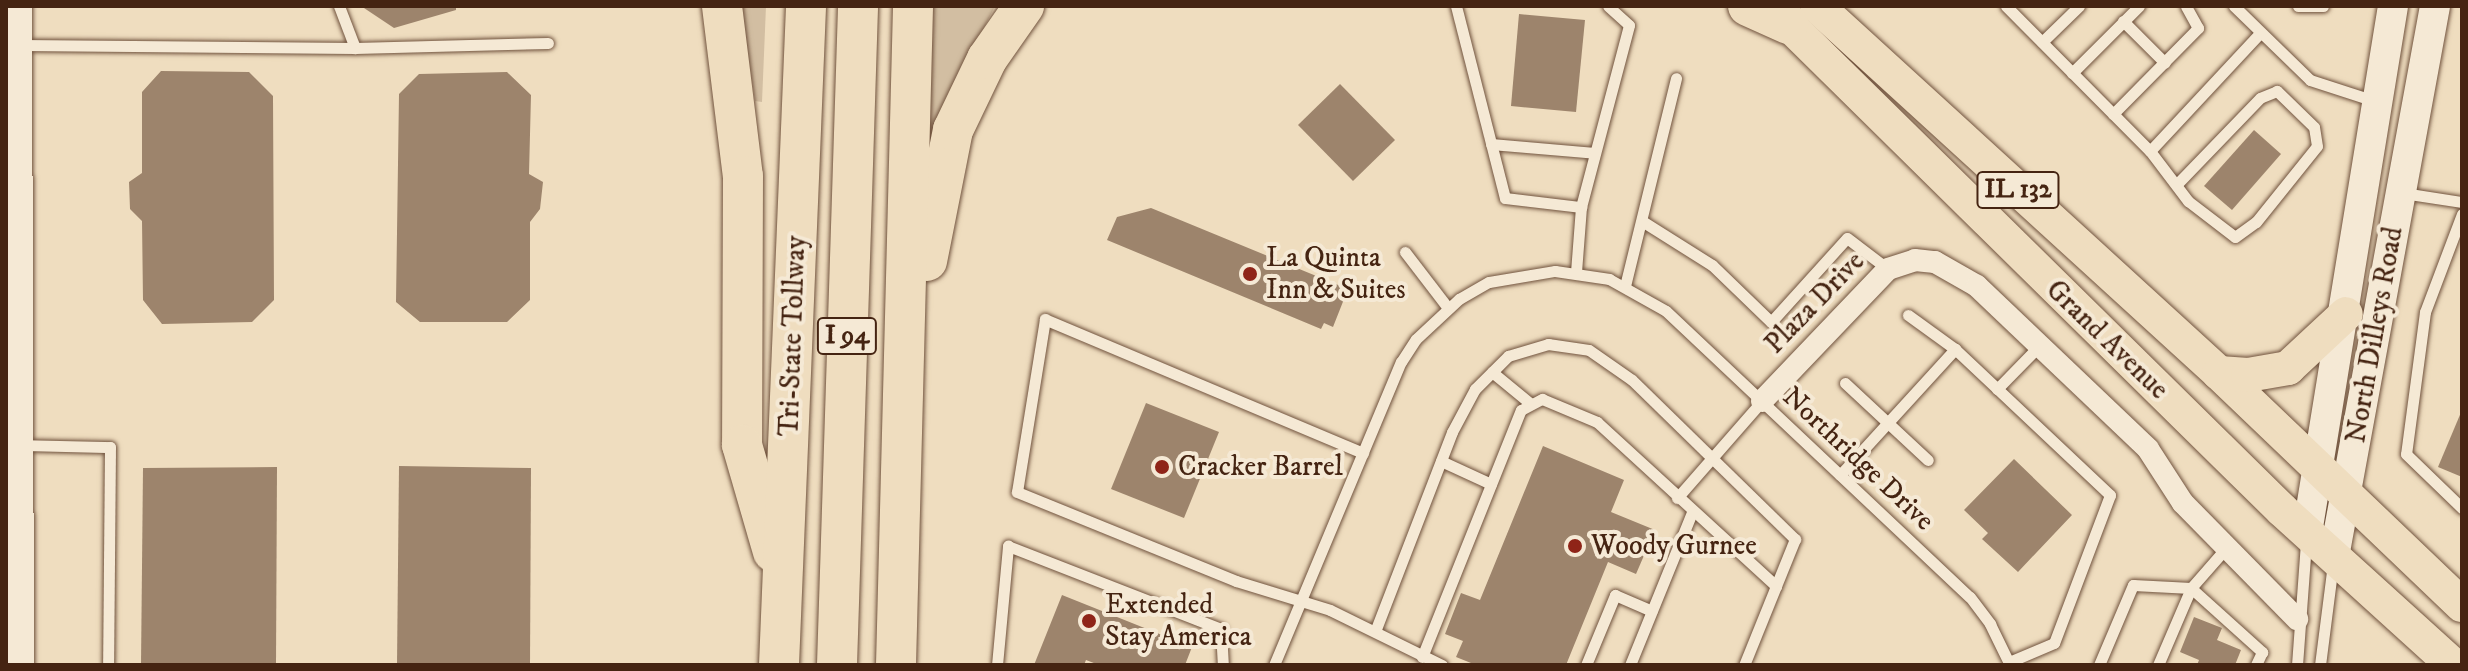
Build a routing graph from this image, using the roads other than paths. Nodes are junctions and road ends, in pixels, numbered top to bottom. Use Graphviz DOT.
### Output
graph roads {
  1 [pos="17,6"];
  2 [pos="339,6"];
  3 [pos="722,6"];
  4 [pos="806,6"];
  5 [pos="858,6"];
  6 [pos="913,6"];
  7 [pos="1024,6"];
  8 [pos="1456,6"];
  9 [pos="1608,6"];
  10 [pos="1748,6"];
  11 [pos="2006,6"];
  12 [pos="2079,6"];
  13 [pos="2139,6"];
  14 [pos="2186,6"];
  15 [pos="2234,6"];
  16 [pos="2298,6"];
  17 [pos="2323,6"];
  18 [pos="2393,6"];
  19 [pos="2435,6"];
  20 [pos="1792,12"];
  21 [pos="2123,21"];
  22 [pos="2260,33"];
  23 [pos="2042,42"];
  24 [pos="548,43"];
  25 [pos="21,45"];
  26 [pos="355,48"];
  27 [pos="2165,63"];
  28 [pos="2072,73"];
  29 [pos="1676,78"];
  30 [pos="2380,103"];
  31 [pos="2113,114"];
  32 [pos="1491,144"];
  33 [pos="2150,151"];
  34 [pos="1595,153"];
  35 [pos="2177,184"];
  36 [pos="2401,192"];
  37 [pos="2462,202"];
  38 [pos="1581,207"];
  39 [pos="2462,214"];
  40 [pos="1642,221"];
  41 [pos="1405,252"];
  42 [pos="1888,269"];
  43 [pos="1576,272"];
  44 [pos="1625,286"];
  45 [pos="1448,308"];
  46 [pos="2346,314"];
  47 [pos="1908,315"];
  48 [pos="2039,346"];
  49 [pos="1955,349"];
  50 [pos="1492,372"];
  51 [pos="2219,373"];
  52 [pos="1845,383"];
  53 [pos="1997,389"];
  54 [pos="1762,401"];
  55 [pos="1531,404"];
  56 [pos="1888,423"];
  57 [pos="19,445"];
  58 [pos="1363,453"];
  59 [pos="1711,458"];
  60 [pos="1928,460"];
  61 [pos="1441,461"];
  62 [pos="2318,473"];
  63 [pos="1840,475"];
  64 [pos="1491,484"];
  65 [pos="1677,498"];
  66 [pos="2345,498"];
  67 [pos="2462,508"];
  68 [pos="1692,512"];
  69 [pos="13,515"];
  70 [pos="901,528"];
  71 [pos="2307,533"];
  72 [pos="2226,548"];
  73 [pos="2334,557"];
  74 [pos="781,581"];
  75 [pos="1776,586"];
  76 [pos="2191,588"];
  77 [pos="1301,601"];
  78 [pos="2462,605"];
  79 [pos="1652,611"];
  80 [pos="2297,619"];
  81 [pos="1376,629"];
  82 [pos="1422,657"];
  83 [pos="2009,664"];
  84 [pos="19,665"];
  85 [pos="108,665"];
  86 [pos="779,665"];
  87 [pos="837,665"];
  88 [pos="896,665"];
  89 [pos="997,665"];
  90 [pos="1223,665"];
  91 [pos="1274,665"];
  92 [pos="1442,665"];
  93 [pos="1586,665"];
  94 [pos="1630,665"];
  95 [pos="1744,665"];
  96 [pos="2099,665"];
  97 [pos="2158,665"];
  98 [pos="2256,665"];
  99 [pos="2297,665"];
  100 [pos="2320,665"];
  101 [pos="2453,665"];
  1 -- 25 [label="street"];
  2 -- 26 [label="lane"];
  3 -- 74 [label="highway"];
  4 -- 74 [label="highway, Tri-State Tollway / I 94"];
  5 -- 87 [label="highway, Tri-State Tollway / I 94"];
  6 -- 70 [label="highway"];
  7 -- 70 [label="highway"];
  8 -- 32 [label="lane"];
  9 -- 34 [label="lane"];
  10 -- 20 [label="highway"];
  11 -- 23 [label="lane"];
  12 -- 23 [label="lane"];
  13 -- 21 [label="lane"];
  14 -- 27 [label="lane"];
  15 -- 22 [label="lane"];
  16 -- 17 [label="lane"];
  18 -- 30 [label="street, North Dilleys Road"];
  19 -- 36 [label="street, North Dilleys Road"];
  20 -- 51 [label="main road, Grand Avenue / IL 132"];
  20 -- 71 [label="main road, Grand Avenue / IL 132"];
  21 -- 27 [label="lane"];
  21 -- 28 [label="lane"];
  22 -- 30 [label="lane"];
  22 -- 33 [label="lane"];
  23 -- 28 [label="lane"];
  24 -- 26 [label="lane"];
  25 -- 26 [label="lane"];
  25 -- 57 [label="street"];
  27 -- 31 [label="lane"];
  28 -- 31 [label="lane"];
  29 -- 40 [label="lane"];
  30 -- 46 [label="street, North Dilleys Road"];
  31 -- 33 [label="lane"];
  32 -- 34 [label="lane"];
  32 -- 38 [label="lane"];
  33 -- 35 [label="lane"];
  34 -- 38 [label="lane"];
  35 -- 35 [label="lane"];
  36 -- 37 [label="lane"];
  36 -- 66 [label="street, North Dilleys Road"];
  38 -- 43 [label="lane"];
  39 -- 67 [label="lane"];
  40 -- 42 [label="lane"];
  40 -- 44 [label="lane"];
  41 -- 45 [label="lane"];
  42 -- 48 [label="street, Plaza Drive"];
  42 -- 54 [label="street, Plaza Drive"];
  43 -- 44 [label="lane, Northridge Drive"];
  43 -- 45 [label="lane, Northridge Drive"];
  44 -- 54 [label="lane, Northridge Drive"];
  45 -- 58 [label="lane, Northridge Drive"];
  46 -- 51 [label="main road"];
  46 -- 62 [label="street, North Dilleys Road"];
  47 -- 49 [label="lane"];
  48 -- 53 [label="lane"];
  48 -- 72 [label="street, Plaza Drive"];
  49 -- 53 [label="lane"];
  49 -- 56 [label="lane"];
  50 -- 55 [label="lane"];
  50 -- 59 [label="lane"];
  50 -- 61 [label="lane"];
  51 -- 62 [label="main road, Grand Avenue / IL 132"];
  52 -- 56 [label="lane"];
  53 -- 83 [label="lane"];
  54 -- 59 [label="lane"];
  54 -- 63 [label="lane, Northridge Drive"];
  55 -- 64 [label="lane"];
  55 -- 65 [label="lane"];
  56 -- 60 [label="lane"];
  56 -- 63 [label="lane"];
  57 -- 69 [label="street"];
  57 -- 85 [label="lane"];
  58 -- 77 [label="lane, Northridge Drive"];
  58 -- 77 [label="lane"];
  59 -- 65 [label="lane"];
  59 -- 75 [label="lane"];
  61 -- 64 [label="lane"];
  61 -- 81 [label="lane"];
  62 -- 66 [label="main road, Grand Avenue / IL 132"];
  62 -- 71 [label="street, North Dilleys Road"];
  63 -- 83 [label="lane, Northridge Drive"];
  64 -- 82 [label="lane"];
  65 -- 68 [label="lane"];
  66 -- 73 [label="street, North Dilleys Road"];
  66 -- 78 [label="main road, Grand Avenue / IL 132"];
  68 -- 75 [label="lane"];
  68 -- 79 [label="lane"];
  69 -- 84 [label="street"];
  70 -- 88 [label="highway"];
  71 -- 73 [label="main road, Grand Avenue / IL 132"];
  71 -- 80 [label="lane, North Dilleys Road"];
  72 -- 76 [label="lane"];
  72 -- 80 [label="street, Plaza Drive"];
  73 -- 100 [label="lane, North Dilleys Road"];
  73 -- 101 [label="main road, Grand Avenue / IL 132"];
  74 -- 86 [label="highway, Tri-State Tollway / I 94"];
  75 -- 95 [label="lane"];
  76 -- 96 [label="lane"];
  76 -- 97 [label="lane"];
  76 -- 98 [label="lane"];
  77 -- 81 [label="lane"];
  77 -- 91 [label="lane, Northridge Drive"];
  79 -- 93 [label="lane"];
  79 -- 94 [label="lane"];
  80 -- 99 [label="lane, North Dilleys Road"];
  81 -- 82 [label="lane"];
  82 -- 92 [label="lane"];
  89 -- 90 [label="lane"];
}
